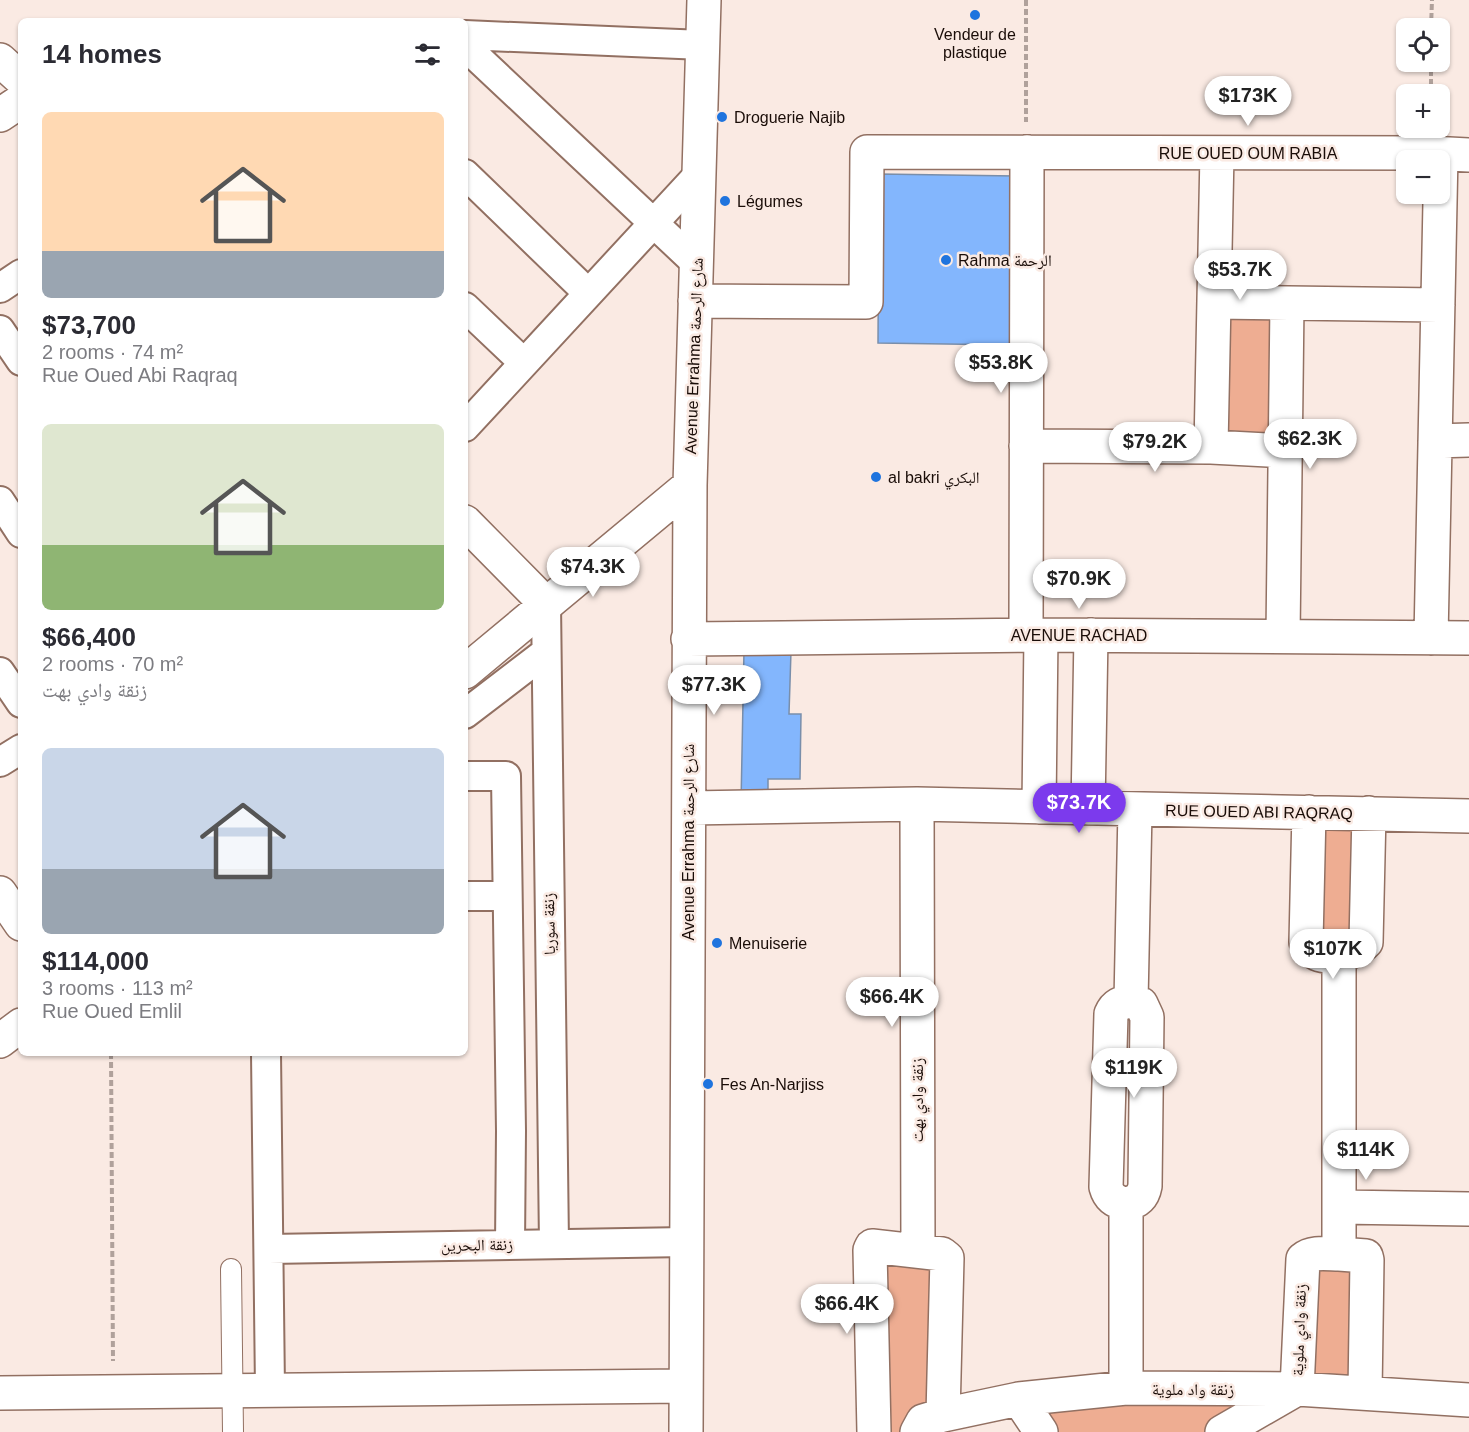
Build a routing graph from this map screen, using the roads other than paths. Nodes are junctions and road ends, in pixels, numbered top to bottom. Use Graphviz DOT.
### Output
graph roads {
  1 [pos="704,0"];
  2 [pos="468,35"];
  3 [pos="703,45"];
  4 [pos="468,49"];
  5 [pos="0,60"];
  6 [pos="18,76"];
  7 [pos="18,103"];
  8 [pos="0,116"];
  9 [pos="1027,152"];
  10 [pos="1217,153"];
  11 [pos="1455,155"];
  12 [pos="699,174"];
  13 [pos="468,177"];
  14 [pos="653,223"];
  15 [pos="696,263"];
  16 [pos="18,276"];
  17 [pos="0,288"];
  18 [pos="588,293"];
  19 [pos="695,301"];
  20 [pos="1214,302"];
  21 [pos="1287,303"];
  22 [pos="1438,305"];
  23 [pos="468,311"];
  24 [pos="0,330"];
  25 [pos="18,357"];
  26 [pos="524,363"];
  27 [pos="468,424"];
  28 [pos="1469,440"];
  29 [pos="1435,441"];
  30 [pos="1026,446"];
  31 [pos="1211,447"];
  32 [pos="1285,451"];
  33 [pos="690,486"];
  34 [pos="0,501"];
  35 [pos="468,525"];
  36 [pos="18,528"];
  37 [pos="546,604"];
  38 [pos="1033,635"];
  39 [pos="1091,635"];
  40 [pos="1283,636"];
  41 [pos="1431,638"];
  42 [pos="1469,638"];
  43 [pos="688,639"];
  44 [pos="546,652"];
  45 [pos="468,669"];
  46 [pos="0,672"];
  47 [pos="18,699"];
  48 [pos="468,712"];
  49 [pos="18,751"];
  50 [pos="0,762"];
  51 [pos="468,776"];
  52 [pos="917,804"];
  53 [pos="1039,807"];
  54 [pos="689,808"];
  55 [pos="1088,808"];
  56 [pos="1135,810"];
  57 [pos="1309,812"];
  58 [pos="1369,813"];
  59 [pos="1469,816"];
  60 [pos="0,893"];
  61 [pos="468,896"];
  62 [pos="507,896"];
  63 [pos="18,920"];
  64 [pos="1339,955"];
  65 [pos="18,1027"];
  66 [pos="0,1041"];
  67 [pos="266,1056"];
  68 [pos="1340,1208"];
  69 [pos="1469,1209"];
  70 [pos="686,1242"];
  71 [pos="554,1244"];
  72 [pos="510,1245"];
  73 [pos="268,1249"];
  74 [pos="918,1251"];
  75 [pos="1339,1254"];
  76 [pos="231,1269"];
  77 [pos="685,1386"];
  78 [pos="1126,1388"];
  79 [pos="1297,1389"];
  80 [pos="233,1390"];
  81 [pos="270,1390"];
  82 [pos="0,1393"];
  83 [pos="1365,1393"];
  84 [pos="1019,1399"];
  85 [pos="1469,1400"];
  86 [pos="927,1424"];
  87 [pos="233,1432"];
  88 [pos="686,1432"];
  89 [pos="874,1432"];
  90 [pos="1041,1432"];
  91 [pos="1222,1432"];
  1 -- 3 [label="street, Avenue Errahma شارع الرحمة"];
  2 -- 3 [label="street"];
  3 -- 12 [label="street, Avenue Errahma شارع الرحمة"];
  4 -- 14 [label="street"];
  5 -- 6 [label="street"];
  7 -- 8 [label="street"];
  9 -- 10 [label="street, RUE OUED OUM RABIA"];
  9 -- 19 [label="street, RUE OUED OUM RABIA"];
  9 -- 30 [label="street"];
  10 -- 11 [label="street, RUE OUED OUM RABIA"];
  10 -- 20 [label="street"];
  11 -- 22 [label="street"];
  12 -- 14 [label="street"];
  12 -- 15 [label="street, Avenue Errahma شارع الرحمة"];
  13 -- 18 [label="street"];
  14 -- 15 [label="street"];
  14 -- 18 [label="street"];
  15 -- 19 [label="street, Avenue Errahma شارع الرحمة"];
  16 -- 17 [label="street"];
  18 -- 26 [label="street"];
  19 -- 33 [label="street, Avenue Errahma شارع الرحمة"];
  20 -- 21 [label="street"];
  20 -- 31 [label="street"];
  21 -- 22 [label="street"];
  21 -- 32 [label="street"];
  22 -- 29 [label="street"];
  23 -- 26 [label="street"];
  24 -- 25 [label="street"];
  26 -- 27 [label="street"];
  28 -- 29 [label="street"];
  29 -- 41 [label="street"];
  30 -- 31 [label="street"];
  30 -- 38 [label="street"];
  31 -- 32 [label="street"];
  32 -- 40 [label="street"];
  33 -- 37 [label="street"];
  33 -- 43 [label="street, Avenue Errahma شارع الرحمة"];
  34 -- 36 [label="street"];
  35 -- 37 [label="street"];
  37 -- 44 [label="street, زنقة سوريا"];
  37 -- 45 [label="street"];
  38 -- 39 [label="street, AVENUE RACHAD"];
  38 -- 43 [label="street, AVENUE RACHAD"];
  38 -- 53 [label="street"];
  39 -- 40 [label="street, AVENUE RACHAD"];
  39 -- 55 [label="street"];
  40 -- 41 [label="street, AVENUE RACHAD"];
  41 -- 42 [label="street, AVENUE RACHAD"];
  43 -- 54 [label="street, Avenue Errahma شارع الرحمة"];
  44 -- 48 [label="street"];
  44 -- 71 [label="street, زنقة سوريا"];
  46 -- 47 [label="street"];
  49 -- 50 [label="street"];
  51 -- 62 [label="street"];
  52 -- 53 [label="street, RUE OUED ABI RAQRAQ"];
  52 -- 54 [label="street, RUE OUED ABI RAQRAQ"];
  52 -- 74 [label="street, زنقة وادي بهت"];
  53 -- 55 [label="street, RUE OUED ABI RAQRAQ"];
  54 -- 70 [label="street, Avenue Errahma شارع الرحمة"];
  55 -- 56 [label="street, RUE OUED ABI RAQRAQ"];
  56 -- 57 [label="street, RUE OUED ABI RAQRAQ"];
  56 -- 78 [label="street"];
  57 -- 58 [label="street, RUE OUED ABI RAQRAQ"];
  57 -- 64 [label="street"];
  58 -- 59 [label="street, RUE OUED ABI RAQRAQ"];
  58 -- 64 [label="street"];
  60 -- 63 [label="street"];
  61 -- 62 [label="street"];
  62 -- 72 [label="street"];
  64 -- 68 [label="street"];
  65 -- 66 [label="street"];
  67 -- 73 [label="street"];
  68 -- 69 [label="street"];
  68 -- 75 [label="street"];
  70 -- 71 [label="street, زنقة البحرين"];
  70 -- 77 [label="street, Avenue Errahma شارع الرحمة"];
  71 -- 72 [label="street, زنقة البحرين"];
  72 -- 73 [label="street, زنقة البحرين"];
  73 -- 81 [label="street"];
  74 -- 86 [label="street"];
  74 -- 89 [label="street"];
  75 -- 79 [label="street, زنقة وادي ملوية"];
  75 -- 83 [label="street"];
  76 -- 80 [label="lane"];
  77 -- 81 [label="street"];
  77 -- 88 [label="street, Avenue Errahma شارع الرحمة"];
  78 -- 79 [label="street, زنقة واد ملوية"];
  78 -- 84 [label="street, زنقة واد ملوية"];
  79 -- 83 [label="street, زنقة واد ملوية"];
  79 -- 91 [label="street, زنقة وادي ملوية"];
  80 -- 81 [label="street"];
  80 -- 82 [label="street"];
  80 -- 87 [label="lane"];
  83 -- 85 [label="street, زنقة واد ملوية"];
  84 -- 86 [label="street, زنقة واد ملوية"];
  84 -- 90 [label="street"];
}
